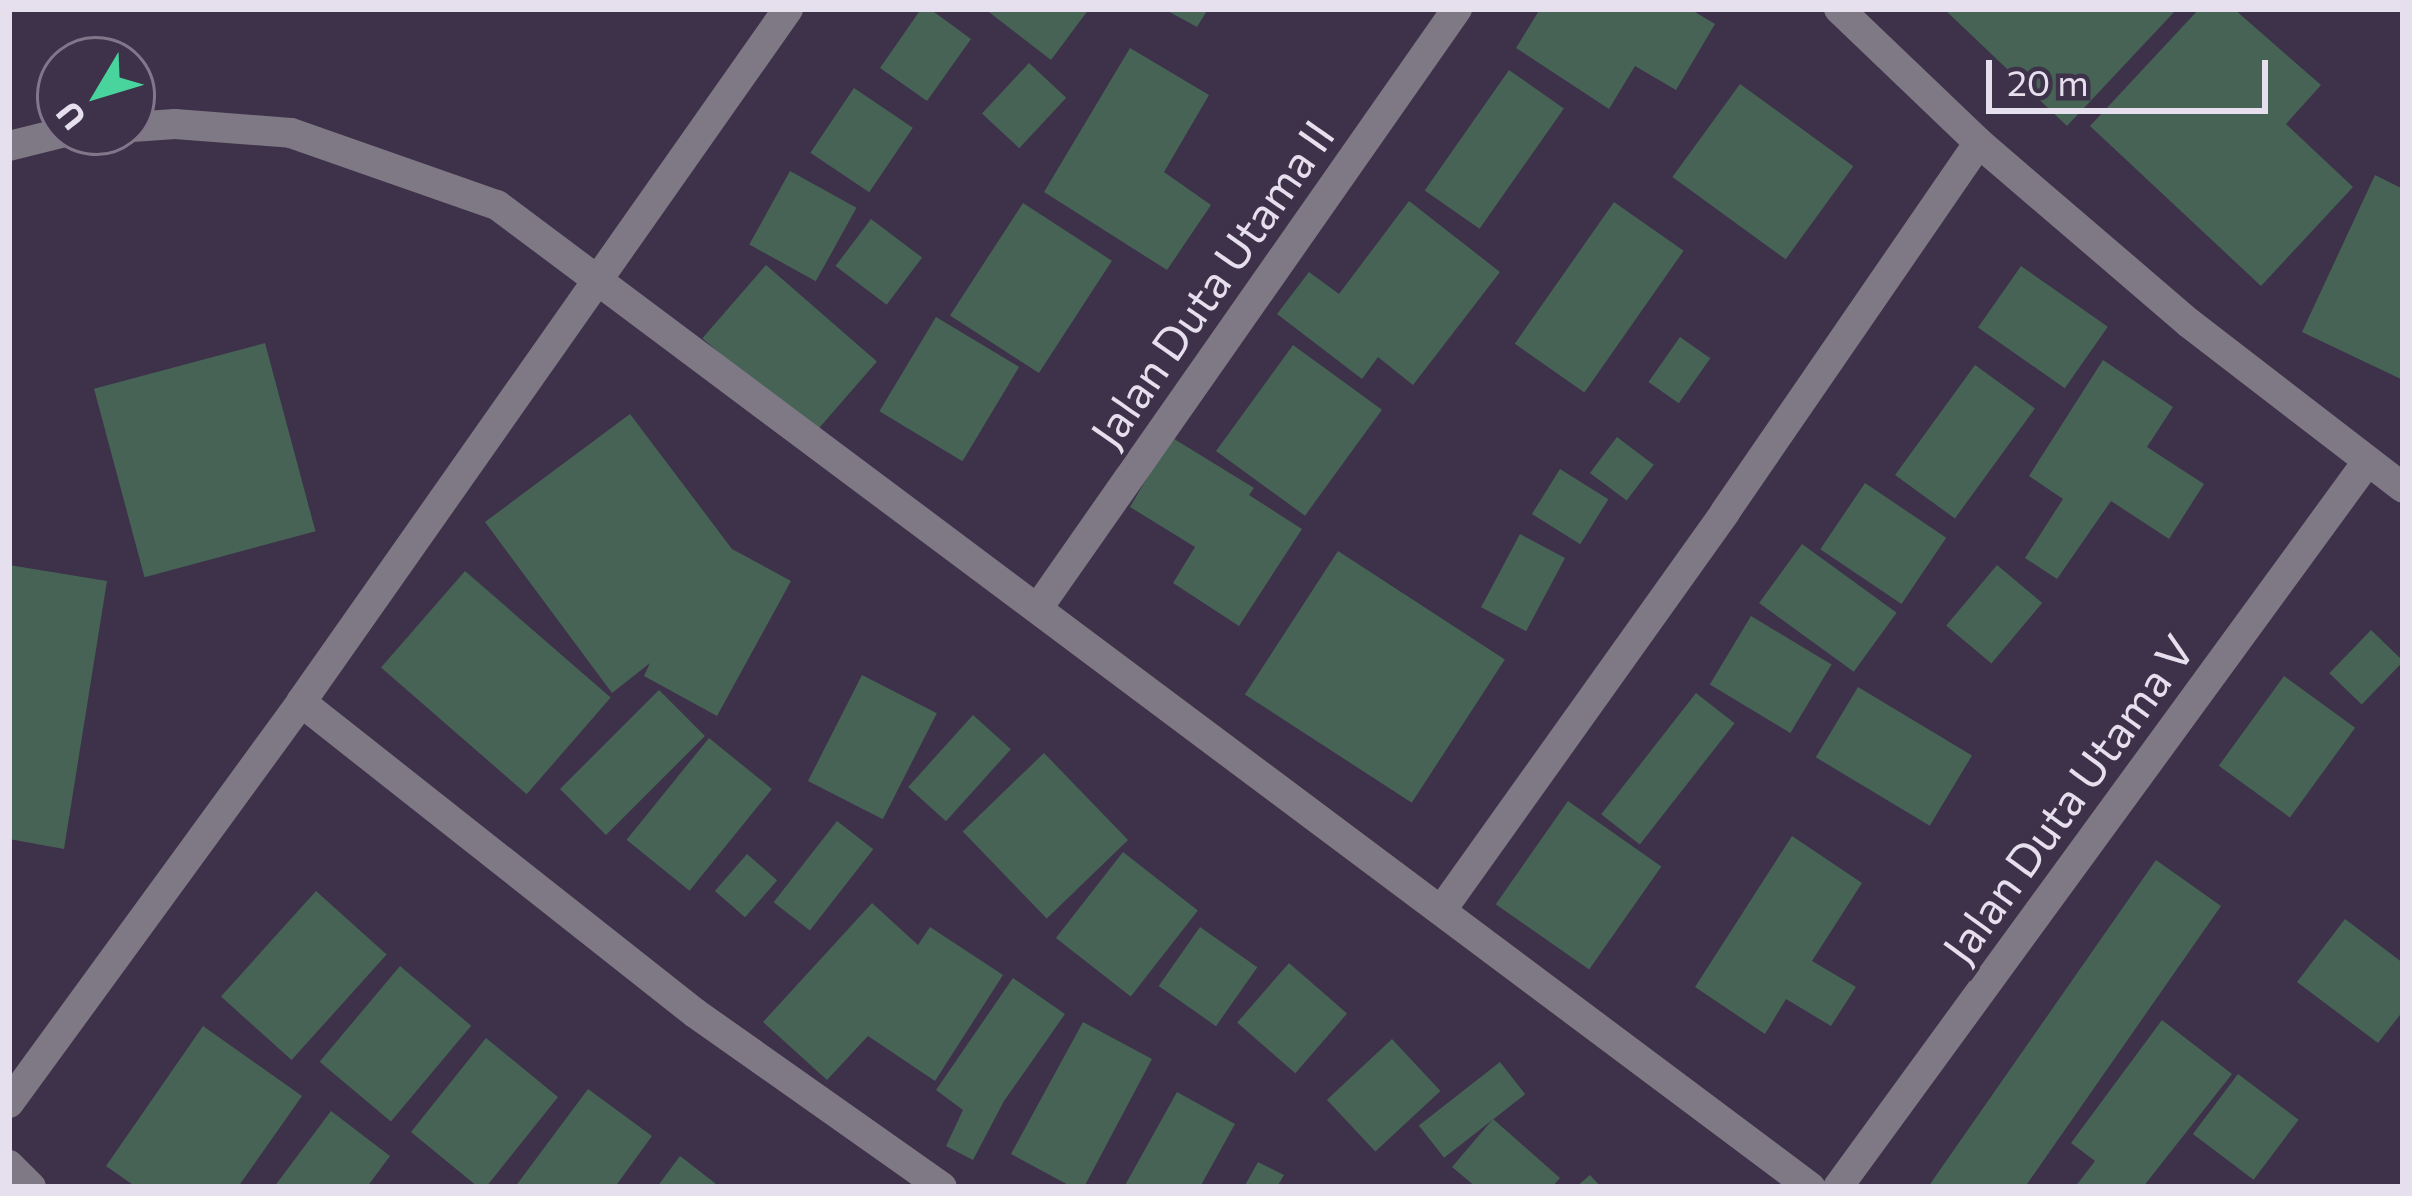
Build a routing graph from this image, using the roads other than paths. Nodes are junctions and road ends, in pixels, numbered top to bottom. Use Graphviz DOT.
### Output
graph roads {
  1 [pos="788,9"];
  2 [pos="1457,9"];
  3 [pos="1839,9"];
  4 [pos="156,125"];
  5 [pos="1979,143"];
  6 [pos="596,276"];
  7 [pos="2367,462"];
  8 [pos="2403,488"];
  9 [pos="1038,608"];
  10 [pos="301,701"];
  11 [pos="1443,908"];
  12 [pos="9,1103"];
  13 [pos="9,1165"];
  14 [pos="31,1187"];
  15 [pos="942,1187"];
  16 [pos="1810,1187"];
  17 [pos="1838,1187"];
  1 -- 6 [label="street"];
  2 -- 9 [label="street, Jalan Duta Utama II"];
  3 -- 5 [label="street"];
  4 -- 6 [label="street"];
  5 -- 7 [label="street"];
  5 -- 11 [label="street"];
  6 -- 9 [label="street"];
  6 -- 10 [label="street"];
  7 -- 8 [label="street"];
  7 -- 17 [label="street, Jalan Duta Utama V"];
  9 -- 11 [label="street"];
  10 -- 12 [label="street"];
  10 -- 15 [label="street"];
  11 -- 16 [label="street"];
  13 -- 14 [label="street"];
}
